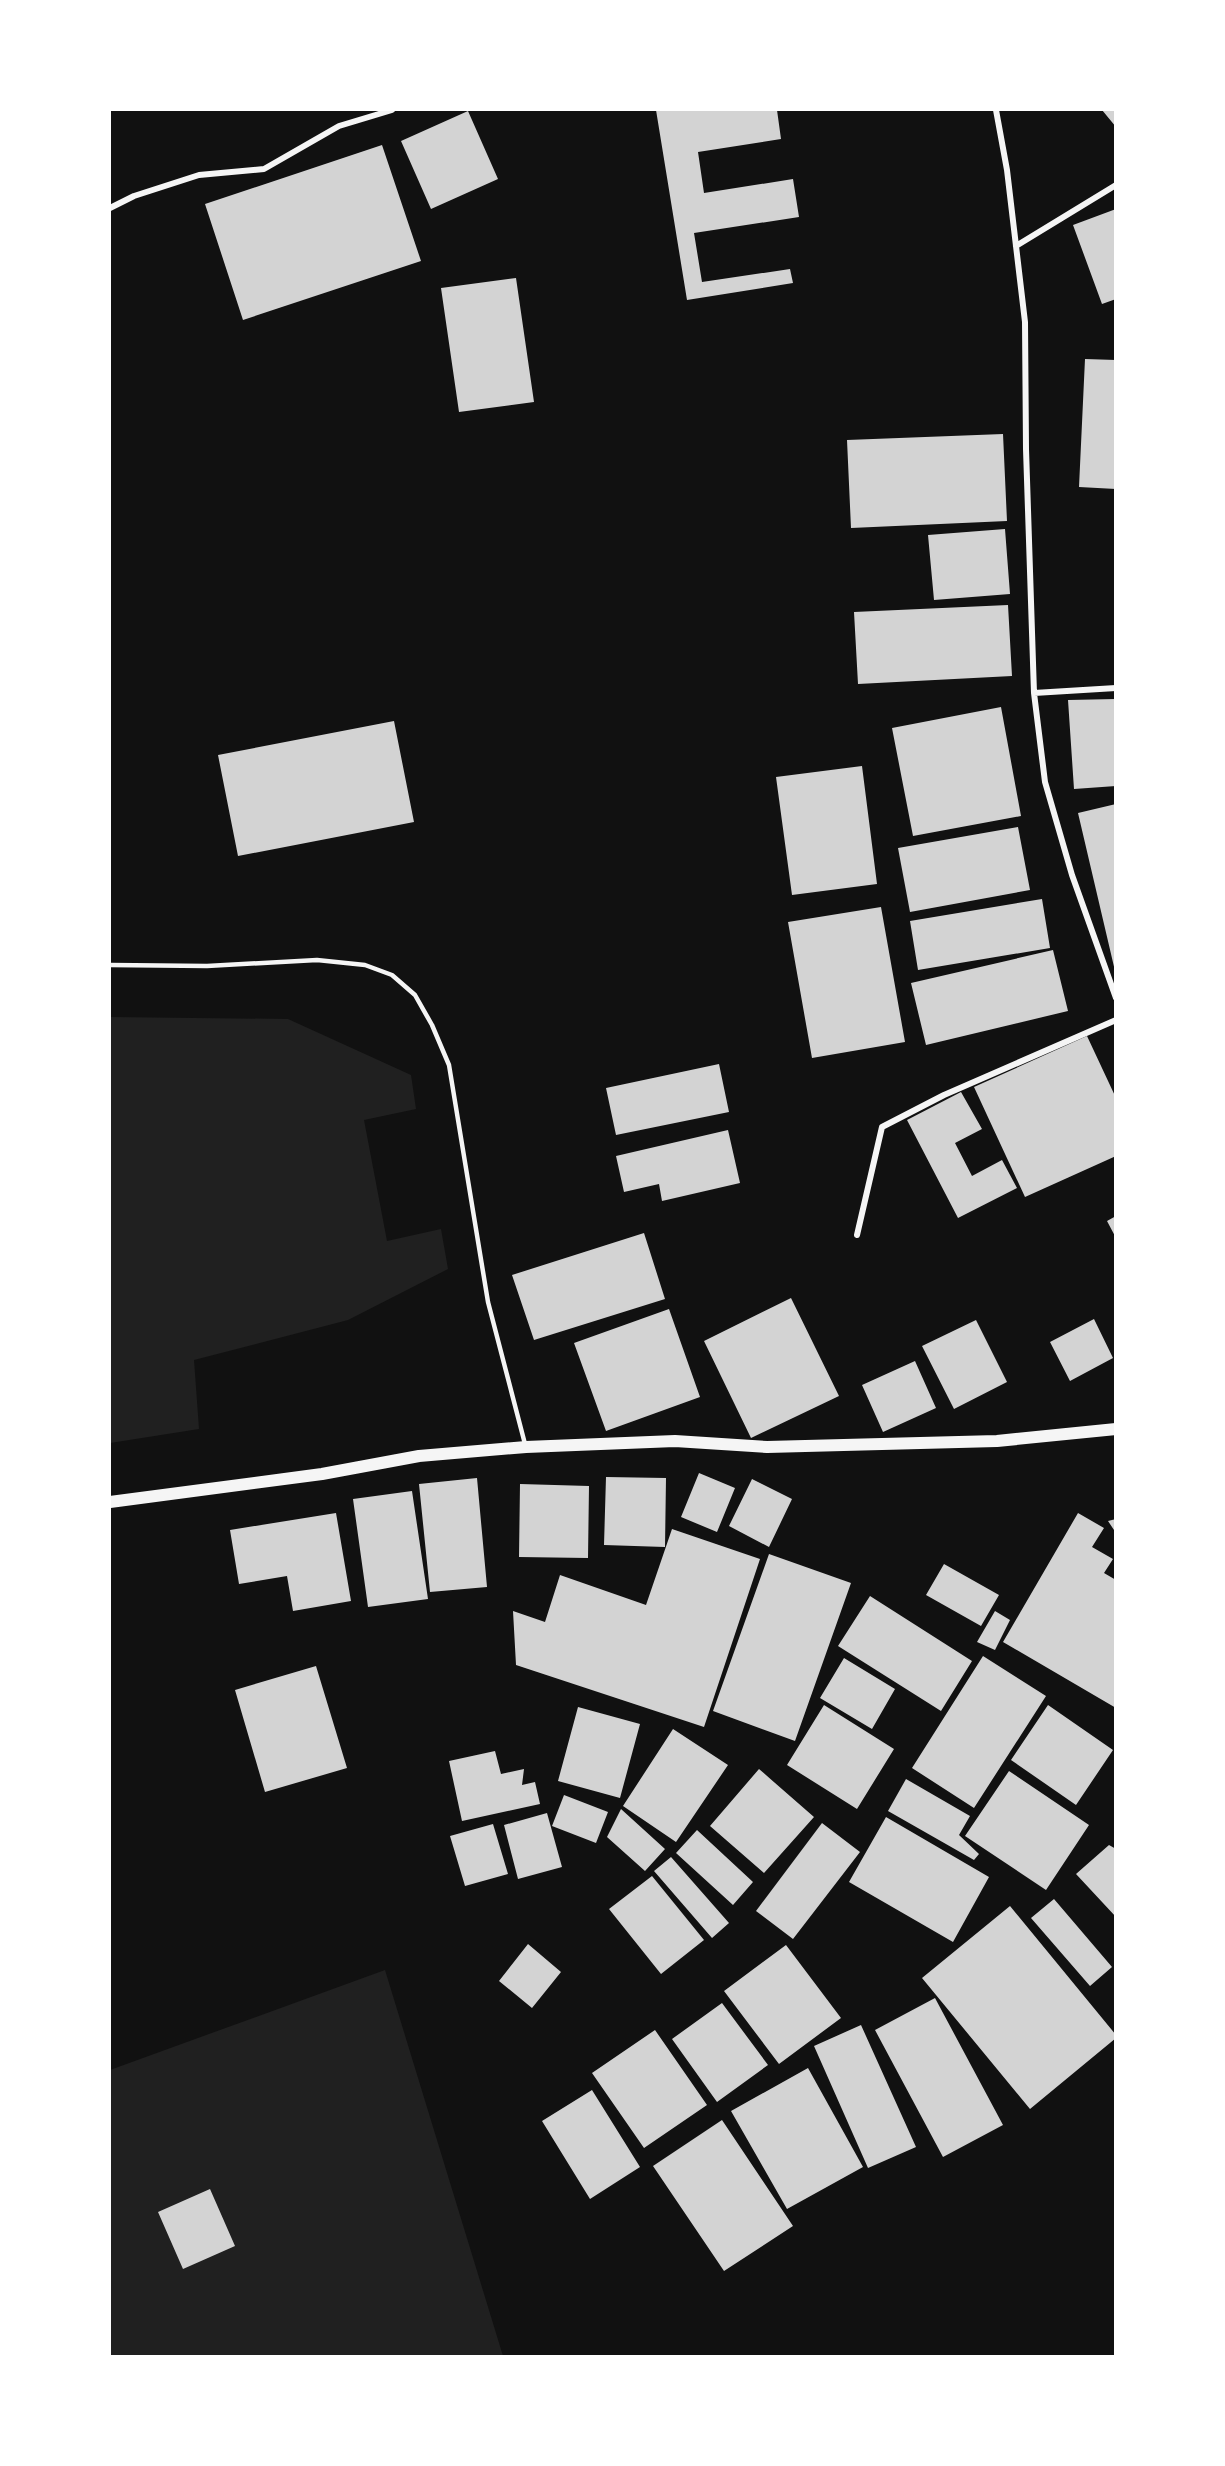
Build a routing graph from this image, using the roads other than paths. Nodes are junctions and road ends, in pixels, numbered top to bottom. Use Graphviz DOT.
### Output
graph roads {
  1 [pos="392,110"];
  2 [pos="996,110"];
  3 [pos="1116,185"];
  4 [pos="110,208"];
  5 [pos="1016,246"];
  6 [pos="1116,688"];
  7 [pos="1034,693"];
  8 [pos="110,965"];
  9 [pos="1116,998"];
  10 [pos="1116,1020"];
  11 [pos="856,1235"];
  12 [pos="1116,1430"];
  13 [pos="526,1447"];
  14 [pos="110,1502"];
  1 -- 4 [label="street"];
  2 -- 5 [label="street"];
  3 -- 5 [label="street"];
  5 -- 7 [label="street"];
  6 -- 7 [label="street"];
  7 -- 9 [label="street"];
  8 -- 13 [label="lane"];
  10 -- 11 [label="street"];
  12 -- 13 [label="main road"];
  13 -- 14 [label="main road"];
}
